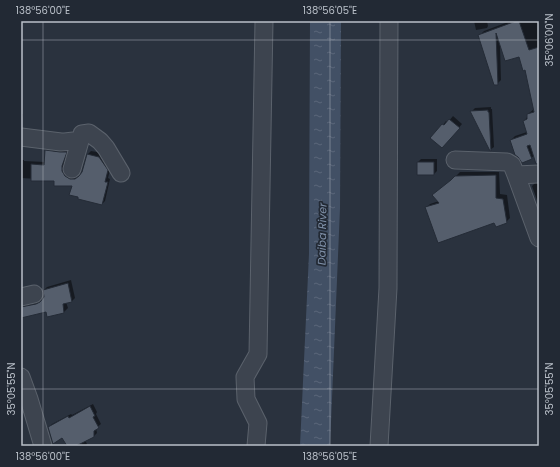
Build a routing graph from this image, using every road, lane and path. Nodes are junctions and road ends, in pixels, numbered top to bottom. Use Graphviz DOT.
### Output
graph roads {
  1 [pos="264,21"];
  2 [pos="389,21"];
  3 [pos="21,137"];
  4 [pos="80,141"];
  5 [pos="455,160"];
  6 [pos="72,169"];
  7 [pos="121,173"];
  8 [pos="539,174"];
  9 [pos="516,175"];
  10 [pos="539,238"];
  11 [pos="21,377"];
  12 [pos="44,446"];
  13 [pos="256,446"];
  14 [pos="379,446"];
  1 -- 13 [label="street"];
  2 -- 14 [label="street"];
  3 -- 4 [label="street"];
  4 -- 6 [label="street"];
  4 -- 7 [label="street"];
  5 -- 9 [label="street"];
  8 -- 9 [label="street"];
  9 -- 10 [label="street"];
  11 -- 12 [label="street"];
}
